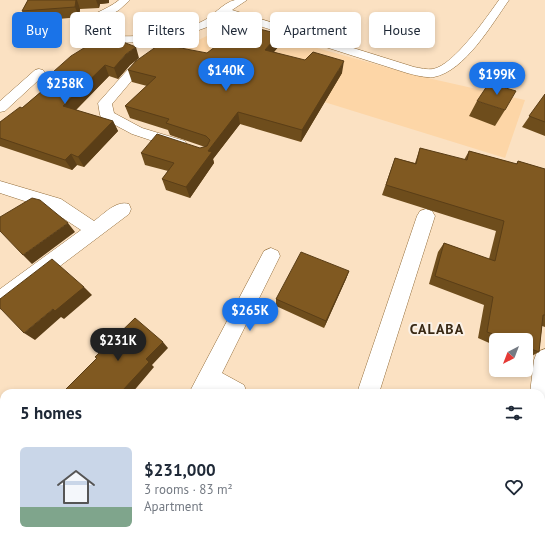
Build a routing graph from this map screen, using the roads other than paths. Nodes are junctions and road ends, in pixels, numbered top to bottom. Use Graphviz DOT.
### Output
graph roads {
  1 [pos="126,0"];
  2 [pos="242,0"];
  3 [pos="504,0"];
  4 [pos="223,11"];
  5 [pos="199,27"];
  6 [pos="133,38"];
  7 [pos="164,48"];
  8 [pos="39,73"];
  9 [pos="0,108"];
  10 [pos="196,150"];
  11 [pos="0,187"];
  12 [pos="122,209"];
  13 [pos="426,216"];
  14 [pos="94,230"];
  15 [pos="271,256"];
  16 [pos="0,300"];
  17 [pos="545,360"];
  18 [pos="204,385"];
  19 [pos="220,389"];
  20 [pos="369,389"];
  21 [pos="541,389"];
  1 -- 6 [label="street"];
  2 -- 4 [label="street"];
  3 -- 4 [label="street"];
  4 -- 5 [label="street"];
  7 -- 10 [label="street"];
  8 -- 9 [label="street"];
  11 -- 14 [label="street"];
  12 -- 14 [label="street"];
  13 -- 20 [label="street"];
  14 -- 16 [label="street"];
  15 -- 18 [label="street"];
  17 -- 21 [label="street"];
  18 -- 19 [label="street"];
}
